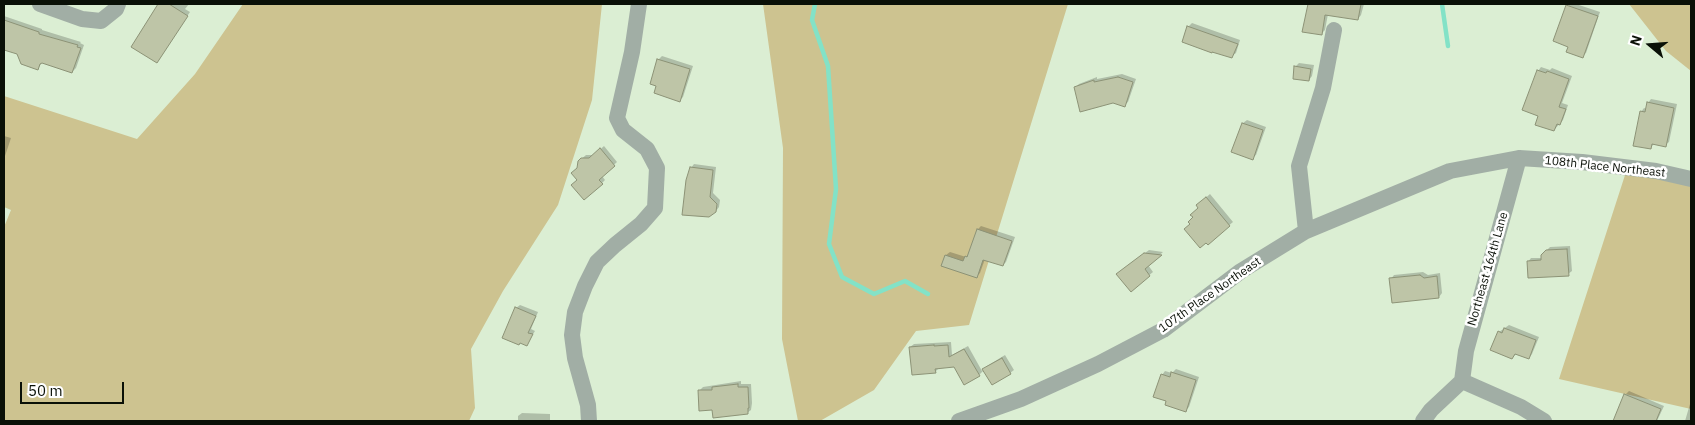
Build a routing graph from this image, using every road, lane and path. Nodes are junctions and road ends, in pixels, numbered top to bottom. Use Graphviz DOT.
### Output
graph roads {
  1 [pos="40,4"];
  2 [pos="118,4"];
  3 [pos="639,4"];
  4 [pos="1334,30"];
  5 [pos="1519,158"];
  6 [pos="1691,179"];
  7 [pos="1306,231"];
  8 [pos="1462,382"];
  9 [pos="589,421"];
  10 [pos="959,421"];
  11 [pos="1423,421"];
  12 [pos="1544,421"];
  1 -- 2 [label="street"];
  3 -- 9 [label="street"];
  4 -- 7 [label="street"];
  5 -- 6 [label="street, 108th Place Northeast"];
  5 -- 7 [label="street, 107th Place Northeast"];
  5 -- 8 [label="street, Northeast 164th Lane"];
  7 -- 10 [label="street, 107th Place Northeast"];
  8 -- 11 [label="street"];
  8 -- 12 [label="street"];
}
